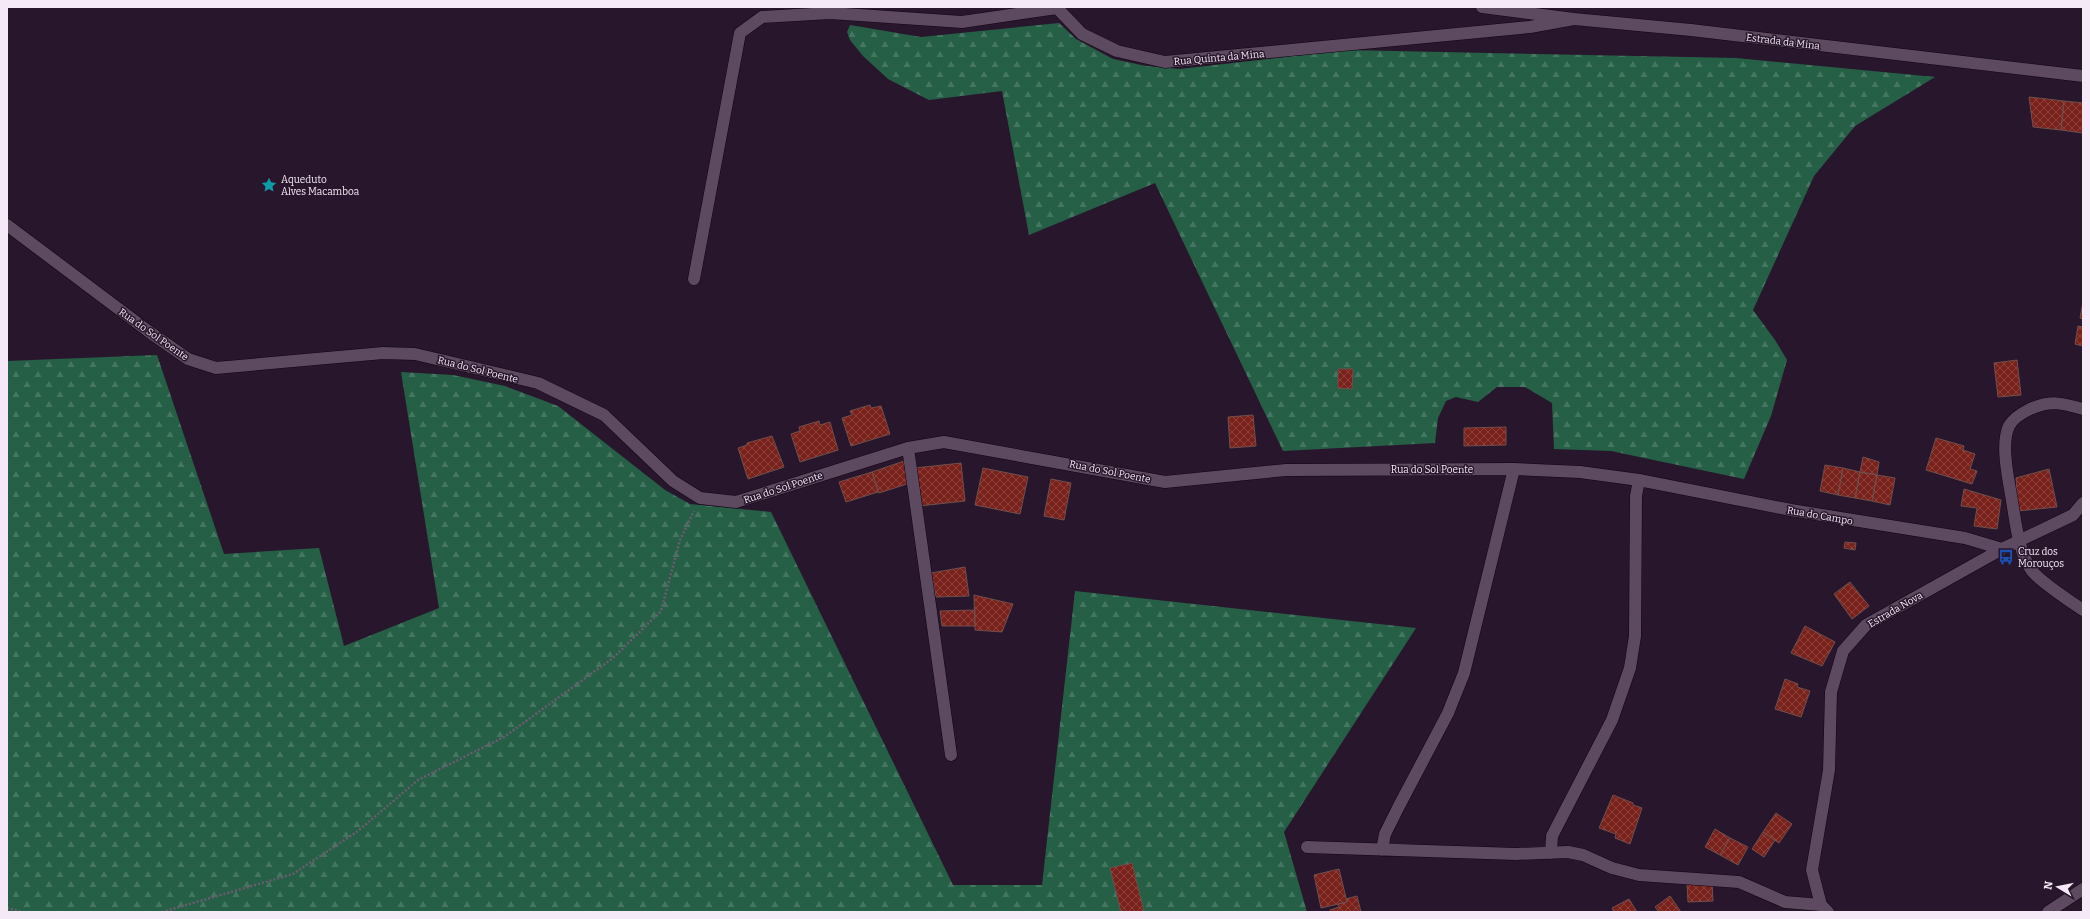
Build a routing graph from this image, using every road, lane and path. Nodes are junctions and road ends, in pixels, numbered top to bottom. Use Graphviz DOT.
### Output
graph roads {
  1 [pos="1482,7"];
  2 [pos="1574,19"];
  3 [pos="2083,76"];
  4 [pos="7,225"];
  5 [pos="694,279"];
  6 [pos="2083,409"];
  7 [pos="908,448"];
  8 [pos="1514,469"];
  9 [pos="1639,480"];
  10 [pos="700,498"];
  11 [pos="2083,503"];
  12 [pos="2019,541"];
  13 [pos="2002,549"];
  14 [pos="2083,610"];
  15 [pos="951,755"];
  16 [pos="1307,847"];
  17 [pos="1382,850"];
  18 [pos="1552,852"];
  19 [pos="2083,889"];
  20 [pos="7,908"];
  21 [pos="1824,909"];
  22 [pos="22,912"];
  23 [pos="162,912"];
  24 [pos="2048,912"];
  1 -- 2 [label="street, Estrada da Mina"];
  2 -- 3 [label="street, Estrada da Mina"];
  2 -- 5 [label="street, Rua Quinta da Mina"];
  4 -- 10 [label="street, Rua do Sol Poente"];
  6 -- 12 [label="street"];
  7 -- 8 [label="street, Rua do Sol Poente"];
  7 -- 10 [label="street, Rua do Sol Poente"];
  7 -- 15 [label="street"];
  8 -- 9 [label="street, Rua do Sol Poente"];
  8 -- 17 [label="street"];
  9 -- 13 [label="street, Rua do Campo"];
  9 -- 18 [label="street"];
  10 -- 23 [label="path"];
  11 -- 12 [label="street, Estrada Nova"];
  12 -- 13 [label="street, Estrada Nova"];
  12 -- 14 [label="street"];
  13 -- 21 [label="street, Estrada Nova"];
  16 -- 17 [label="street"];
  17 -- 18 [label="street"];
  18 -- 21 [label="street"];
  19 -- 24 [label="street"];
  20 -- 22 [label="path"];
}
